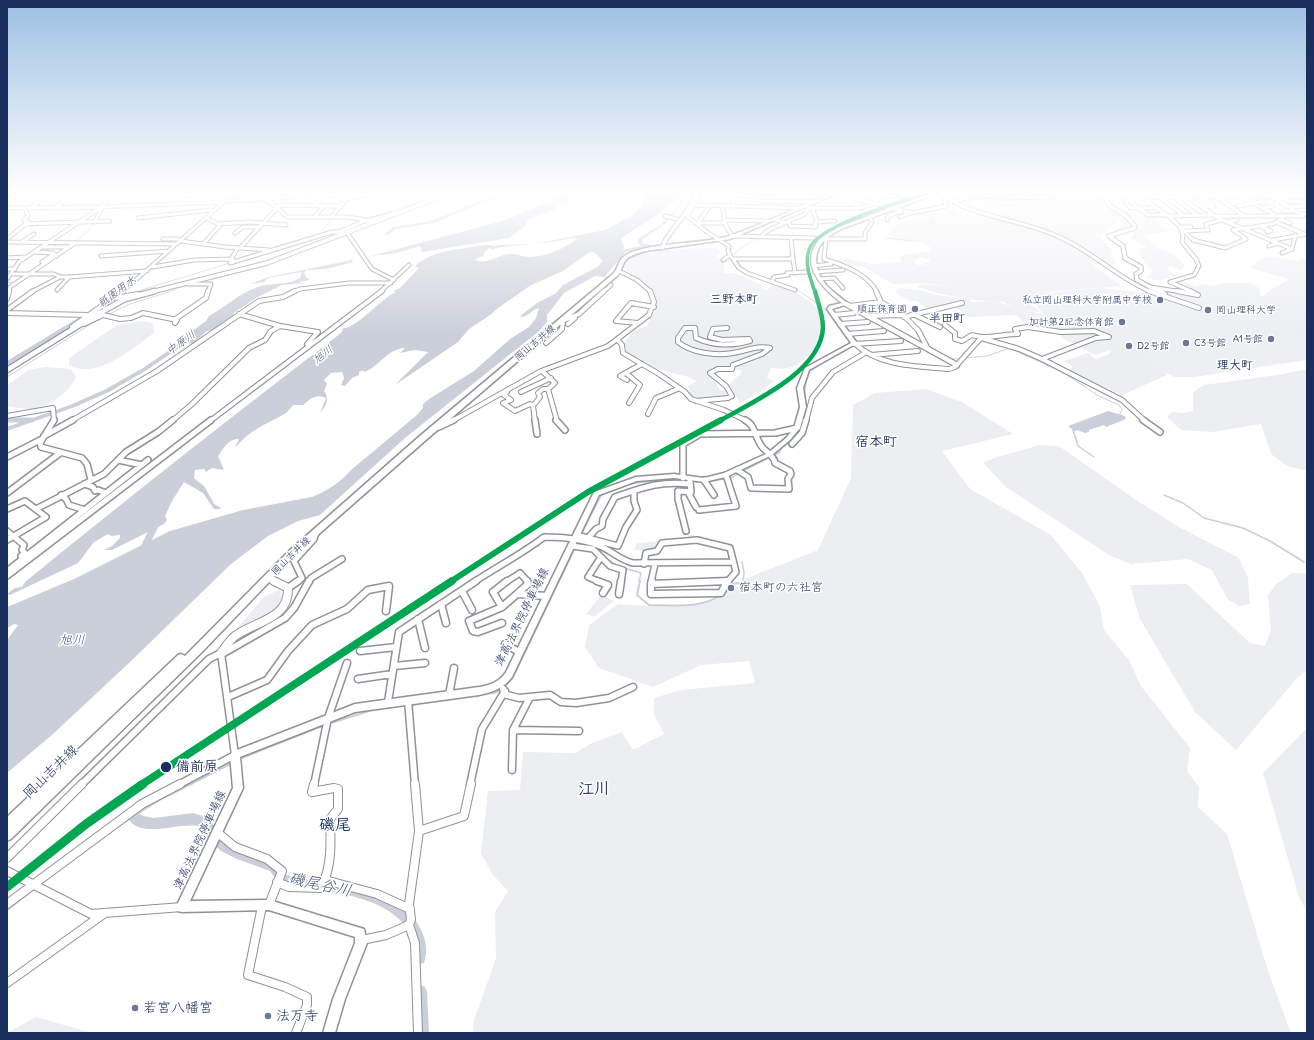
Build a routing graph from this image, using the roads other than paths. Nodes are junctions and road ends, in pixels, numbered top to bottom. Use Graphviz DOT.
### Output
graph roads {
  1 [pos="791,238"];
  2 [pos="27,239"];
  3 [pos="54,239"];
  4 [pos="163,239"];
  5 [pos="208,239"];
  6 [pos="248,239"];
  7 [pos="312,239"];
  8 [pos="332,239"];
  9 [pos="351,239"];
  10 [pos="666,239"];
  11 [pos="722,239"];
  12 [pos="820,239"];
  13 [pos="824,239"];
  14 [pos="865,239"];
  15 [pos="1062,239"];
  16 [pos="1113,239"];
  17 [pos="1182,239"];
  18 [pos="1191,239"];
  19 [pos="1245,239"];
  20 [pos="1268,239"];
  21 [pos="1283,239"];
  22 [pos="1295,239"];
  23 [pos="179,240"];
  24 [pos="716,240"];
  25 [pos="1272,240"];
  26 [pos="7,241"];
  27 [pos="22,242"];
  28 [pos="47,243"];
  29 [pos="75,243"];
  30 [pos="204,243"];
  31 [pos="1278,243"];
  32 [pos="145,244"];
  33 [pos="175,244"];
  34 [pos="1269,246"];
  35 [pos="42,247"];
  36 [pos="70,247"];
  37 [pos="239,248"];
  38 [pos="662,248"];
  39 [pos="1292,249"];
  40 [pos="138,250"];
  41 [pos="168,251"];
  42 [pos="270,251"];
  43 [pos="34,252"];
  44 [pos="1282,253"];
  45 [pos="56,255"];
  46 [pos="730,255"];
  47 [pos="101,256"];
  48 [pos="27,257"];
  49 [pos="7,258"];
  50 [pos="231,259"];
  51 [pos="735,259"];
  52 [pos="786,259"];
  53 [pos="723,260"];
  54 [pos="42,262"];
  55 [pos="831,264"];
  56 [pos="409,265"];
  57 [pos="815,266"];
  58 [pos="15,267"];
  59 [pos="152,267"];
  60 [pos="8,269"];
  61 [pos="843,270"];
  62 [pos="619,271"];
  63 [pos="145,272"];
  64 [pos="816,272"];
  65 [pos="795,273"];
  66 [pos="13,274"];
  67 [pos="30,274"];
  68 [pos="60,277"];
  69 [pos="69,277"];
  70 [pos="7,279"];
  71 [pos="821,279"];
  72 [pos="773,281"];
  73 [pos="393,282"];
  74 [pos="188,284"];
  75 [pos="611,285"];
  76 [pos="1150,287"];
  77 [pos="843,288"];
  78 [pos="57,290"];
  79 [pos="795,290"];
  80 [pos="145,294"];
  81 [pos="117,297"];
  82 [pos="7,299"];
  83 [pos="881,302"];
  84 [pos="962,303"];
  85 [pos="850,305"];
  86 [pos="654,308"];
  87 [pos="7,311"];
  88 [pos="239,314"];
  89 [pos="854,314"];
  90 [pos="912,314"];
  91 [pos="86,315"];
  92 [pos="834,315"];
  93 [pos="869,316"];
  94 [pos="904,316"];
  95 [pos="564,322"];
  96 [pos="868,322"];
  97 [pos="638,323"];
  98 [pos="840,324"];
  99 [pos="280,326"];
  100 [pos="945,326"];
  101 [pos="940,327"];
  102 [pos="727,328"];
  103 [pos="71,330"];
  104 [pos="884,331"];
  105 [pos="66,333"];
  106 [pos="847,334"];
  107 [pos="981,338"];
  108 [pos="618,340"];
  109 [pos="901,341"];
  110 [pos="546,343"];
  111 [pos="853,344"];
  112 [pos="929,349"];
  113 [pos="301,351"];
  114 [pos="918,351"];
  115 [pos="867,354"];
  116 [pos="1042,359"];
  117 [pos="642,364"];
  118 [pos="957,365"];
  119 [pos="7,370"];
  120 [pos="542,371"];
  121 [pos="626,373"];
  122 [pos="551,378"];
  123 [pos="627,380"];
  124 [pos="510,388"];
  125 [pos="680,388"];
  126 [pos="548,389"];
  127 [pos="521,392"];
  128 [pos="812,398"];
  129 [pos="696,401"];
  130 [pos="806,402"];
  131 [pos="629,403"];
  132 [pos="533,406"];
  133 [pos="809,412"];
  134 [pos="648,414"];
  135 [pos="7,416"];
  136 [pos="800,425"];
  137 [pos="433,429"];
  138 [pos="566,430"];
  139 [pos="1160,432"];
  140 [pos="756,433"];
  141 [pos="536,434"];
  142 [pos="43,437"];
  143 [pos="792,444"];
  144 [pos="60,453"];
  145 [pos="772,455"];
  146 [pos="7,457"];
  147 [pos="118,460"];
  148 [pos="148,460"];
  149 [pos="142,465"];
  150 [pos="739,471"];
  151 [pos="727,477"];
  152 [pos="91,480"];
  153 [pos="689,481"];
  154 [pos="705,481"];
  155 [pos="84,484"];
  156 [pos="634,491"];
  157 [pos="688,492"];
  158 [pos="7,493"];
  159 [pos="106,493"];
  160 [pos="61,495"];
  161 [pos="714,495"];
  162 [pos="7,509"];
  163 [pos="36,509"];
  164 [pos="85,510"];
  165 [pos="7,531"];
  166 [pos="686,531"];
  167 [pos="317,532"];
  168 [pos="14,536"];
  169 [pos="7,540"];
  170 [pos="579,541"];
  171 [pos="601,557"];
  172 [pos="342,559"];
  173 [pos="733,562"];
  174 [pos="644,564"];
  175 [pos="655,564"];
  176 [pos="9,569"];
  177 [pos="7,576"];
  178 [pos="268,578"];
  179 [pos="727,582"];
  180 [pos="651,584"];
  181 [pos="288,588"];
  182 [pos="462,591"];
  183 [pos="603,593"];
  184 [pos="517,594"];
  185 [pos="619,594"];
  186 [pos="547,596"];
  187 [pos="441,604"];
  188 [pos="502,607"];
  189 [pos="472,610"];
  190 [pos="386,611"];
  191 [pos="418,619"];
  192 [pos="502,622"];
  193 [pos="446,623"];
  194 [pos="505,644"];
  195 [pos="396,647"];
  196 [pos="425,648"];
  197 [pos="360,652"];
  198 [pos="519,652"];
  199 [pos="221,654"];
  200 [pos="346,663"];
  201 [pos="425,663"];
  202 [pos="394,666"];
  203 [pos="454,668"];
  204 [pos="392,674"];
  205 [pos="358,679"];
  206 [pos="633,687"];
  207 [pos="503,688"];
  208 [pos="449,695"];
  209 [pos="228,697"];
  210 [pos="530,697"];
  211 [pos="388,702"];
  212 [pos="408,703"];
  213 [pos="327,722"];
  214 [pos="513,730"];
  215 [pos="579,731"];
  216 [pos="236,758"];
  217 [pos="512,770"];
  218 [pos="7,826"];
  219 [pos="419,830"];
  220 [pos="7,835"];
  221 [pos="217,837"];
  222 [pos="7,858"];
  223 [pos="7,871"];
  224 [pos="278,877"];
  225 [pos="324,883"];
  226 [pos="36,886"];
  227 [pos="7,904"];
  228 [pos="265,905"];
  229 [pos="182,907"];
  230 [pos="410,909"];
  231 [pos="106,912"];
  232 [pos="410,923"];
  233 [pos="362,940"];
  234 [pos="7,983"];
  235 [pos="296,1033"];
  236 [pos="329,1033"];
  237 [pos="418,1033"];
  1 -- 52 [label="street"];
  2 -- 27 [label="street"];
  3 -- 28 [label="street"];
  4 -- 23 [label="street"];
  5 -- 30 [label="street"];
  6 -- 37 [label="street"];
  7 -- 42 [label="street"];
  8 -- 74 [label="street"];
  9 -- 73 [label="street"];
  10 -- 38 [label="street"];
  11 -- 24 [label="main road, 岡山吉井線"];
  12 -- 13 [label="street"];
  13 -- 14 [label="street"];
  13 -- 57 [label="main road"];
  13 -- 83 [label="street"];
  15 -- 76 [label="street"];
  16 -- 76 [label="street"];
  17 -- 76 [label="street"];
  18 -- 19 [label="street"];
  20 -- 25 [label="street"];
  21 -- 25 [label="street"];
  22 -- 39 [label="street"];
  23 -- 30 [label="street"];
  23 -- 33 [label="street"];
  24 -- 38 [label="main road, 岡山吉井線"];
  24 -- 46 [label="street"];
  25 -- 31 [label="street"];
  26 -- 27 [label="street"];
  27 -- 28 [label="street"];
  28 -- 29 [label="street"];
  28 -- 35 [label="street"];
  29 -- 32 [label="street"];
  29 -- 36 [label="street"];
  30 -- 37 [label="street"];
  31 -- 34 [label="street"];
  31 -- 39 [label="street"];
  32 -- 33 [label="street"];
  32 -- 40 [label="street"];
  33 -- 41 [label="street"];
  35 -- 36 [label="street"];
  35 -- 43 [label="street"];
  36 -- 45 [label="street"];
  37 -- 42 [label="street"];
  37 -- 50 [label="street"];
  38 -- 62 [label="main road, 岡山吉井線"];
  39 -- 44 [label="street"];
  41 -- 47 [label="street"];
  41 -- 59 [label="street"];
  42 -- 50 [label="street"];
  43 -- 45 [label="street"];
  43 -- 48 [label="street"];
  45 -- 54 [label="street"];
  45 -- 67 [label="street"];
  46 -- 51 [label="street"];
  46 -- 53 [label="street"];
  48 -- 49 [label="street"];
  48 -- 58 [label="street"];
  50 -- 59 [label="street"];
  51 -- 52 [label="street"];
  51 -- 72 [label="street"];
  52 -- 65 [label="street"];
  55 -- 57 [label="street"];
  56 -- 73 [label="street"];
  57 -- 64 [label="main road"];
  58 -- 60 [label="street"];
  58 -- 66 [label="street"];
  59 -- 63 [label="street"];
  61 -- 64 [label="street"];
  62 -- 86 [label="street"];
  62 -- 95 [label="main road, 岡山吉井線"];
  63 -- 69 [label="street"];
  63 -- 81 [label="street"];
  64 -- 65 [label="street"];
  64 -- 71 [label="main road"];
  65 -- 72 [label="street"];
  66 -- 67 [label="street"];
  66 -- 70 [label="street"];
  67 -- 68 [label="street"];
  67 -- 82 [label="street"];
  68 -- 69 [label="street"];
  68 -- 87 [label="street"];
  69 -- 78 [label="street"];
  71 -- 77 [label="street"];
  71 -- 85 [label="main road"];
  72 -- 79 [label="street"];
  73 -- 88 [label="street"];
  73 -- 113 [label="street"];
  74 -- 80 [label="street"];
  74 -- 103 [label="street"];
  75 -- 95 [label="street"];
  80 -- 81 [label="street"];
  80 -- 103 [label="street"];
  81 -- 91 [label="street"];
  83 -- 85 [label="street"];
  83 -- 94 [label="street"];
  84 -- 90 [label="street"];
  85 -- 92 [label="main road"];
  85 -- 93 [label="street"];
  86 -- 97 [label="street"];
  86 -- 97 [label="street"];
  87 -- 91 [label="street"];
  88 -- 99 [label="street"];
  88 -- 142 [label="street"];
  89 -- 92 [label="street"];
  90 -- 94 [label="street"];
  90 -- 101 [label="street"];
  91 -- 105 [label="street"];
  92 -- 98 [label="main road"];
  93 -- 94 [label="street"];
  93 -- 112 [label="street"];
  94 -- 112 [label="street"];
  95 -- 110 [label="street"];
  95 -- 137 [label="main road, 岡山吉井線"];
  96 -- 98 [label="street"];
  97 -- 108 [label="street"];
  98 -- 106 [label="main road"];
  99 -- 113 [label="street"];
  99 -- 147 [label="street"];
  100 -- 107 [label="street"];
  102 -- 129 [label="street"];
  103 -- 105 [label="street"];
  104 -- 106 [label="street"];
  105 -- 119 [label="street"];
  106 -- 111 [label="main road"];
  107 -- 116 [label="street"];
  107 -- 116 [label="street"];
  107 -- 118 [label="street"];
  108 -- 117 [label="street"];
  108 -- 120 [label="street"];
  109 -- 111 [label="street"];
  111 -- 115 [label="street"];
  111 -- 130 [label="main road"];
  112 -- 118 [label="street"];
  113 -- 177 [label="street"];
  114 -- 115 [label="street"];
  115 -- 118 [label="street"];
  115 -- 128 [label="street"];
  116 -- 139 [label="street"];
  117 -- 121 [label="street"];
  117 -- 125 [label="street"];
  120 -- 122 [label="street"];
  120 -- 124 [label="street"];
  121 -- 123 [label="street"];
  121 -- 131 [label="street"];
  122 -- 126 [label="street"];
  122 -- 127 [label="street"];
  124 -- 132 [label="street"];
  124 -- 137 [label="street"];
  125 -- 129 [label="street"];
  125 -- 134 [label="street"];
  126 -- 132 [label="street"];
  126 -- 138 [label="street"];
  128 -- 130 [label="street"];
  128 -- 133 [label="street"];
  129 -- 140 [label="street"];
  130 -- 133 [label="street"];
  130 -- 136 [label="main road"];
  132 -- 141 [label="street"];
  133 -- 136 [label="street"];
  135 -- 142 [label="street"];
  136 -- 140 [label="street"];
  136 -- 143 [label="street"];
  136 -- 145 [label="main road, 津高法界院停車場線"];
  137 -- 167 [label="main road, 岡山吉井線"];
  140 -- 145 [label="street"];
  140 -- 153 [label="street"];
  142 -- 144 [label="street"];
  142 -- 146 [label="street"];
  144 -- 152 [label="street"];
  144 -- 158 [label="street"];
  145 -- 150 [label="main road, 津高法界院停車場線"];
  145 -- 150 [label="street"];
  147 -- 149 [label="street"];
  147 -- 152 [label="street"];
  148 -- 149 [label="street"];
  149 -- 159 [label="street"];
  150 -- 151 [label="main road, 津高法界院停車場線"];
  151 -- 154 [label="main road, 津高法界院停車場線"];
  151 -- 157 [label="street"];
  152 -- 155 [label="street"];
  153 -- 154 [label="main road, 津高法界院停車場線"];
  153 -- 156 [label="street"];
  153 -- 157 [label="street"];
  153 -- 170 [label="main road, 津高法界院停車場線"];
  154 -- 161 [label="street"];
  155 -- 159 [label="street"];
  155 -- 160 [label="street"];
  156 -- 170 [label="street"];
  156 -- 170 [label="street"];
  157 -- 166 [label="street"];
  159 -- 164 [label="street"];
  160 -- 163 [label="street"];
  160 -- 164 [label="street"];
  162 -- 163 [label="street"];
  163 -- 168 [label="street"];
  164 -- 176 [label="street"];
  165 -- 168 [label="street"];
  167 -- 178 [label="main road, 岡山吉井線"];
  167 -- 181 [label="street"];
  168 -- 169 [label="street"];
  168 -- 176 [label="street"];
  170 -- 171 [label="street"];
  170 -- 174 [label="street"];
  170 -- 182 [label="street"];
  170 -- 186 [label="main road, 津高法界院停車場線"];
  171 -- 183 [label="street"];
  171 -- 185 [label="street"];
  172 -- 199 [label="street"];
  173 -- 174 [label="street"];
  173 -- 175 [label="street"];
  173 -- 179 [label="street"];
  174 -- 175 [label="street"];
  175 -- 180 [label="street"];
  178 -- 181 [label="street"];
  178 -- 218 [label="main road, 岡山吉井線"];
  178 -- 220 [label="main road, 岡山吉井線"];
  179 -- 180 [label="street"];
  179 -- 180 [label="street"];
  181 -- 199 [label="street"];
  182 -- 187 [label="street"];
  182 -- 189 [label="street"];
  184 -- 186 [label="street"];
  184 -- 188 [label="street"];
  184 -- 188 [label="street"];
  186 -- 198 [label="main road, 津高法界院停車場線"];
  187 -- 191 [label="street"];
  187 -- 193 [label="street"];
  188 -- 192 [label="street"];
  190 -- 209 [label="street"];
  191 -- 195 [label="street"];
  191 -- 196 [label="street"];
  194 -- 198 [label="street"];
  195 -- 197 [label="street"];
  195 -- 202 [label="street"];
  198 -- 207 [label="main road, 津高法界院停車場線"];
  199 -- 209 [label="street"];
  199 -- 222 [label="street"];
  200 -- 213 [label="street"];
  201 -- 202 [label="street"];
  202 -- 204 [label="street"];
  203 -- 208 [label="street"];
  204 -- 205 [label="street"];
  204 -- 211 [label="street"];
  206 -- 210 [label="street"];
  207 -- 208 [label="main road, 津高法界院停車場線"];
  207 -- 210 [label="street"];
  207 -- 219 [label="street"];
  208 -- 212 [label="main road, 津高法界院停車場線"];
  209 -- 216 [label="street"];
  210 -- 214 [label="street"];
  211 -- 212 [label="main road, 津高法界院停車場線"];
  211 -- 213 [label="main road, 津高法界院停車場線"];
  212 -- 219 [label="street"];
  213 -- 216 [label="main road, 津高法界院停車場線"];
  213 -- 225 [label="street"];
  214 -- 215 [label="street"];
  214 -- 217 [label="street"];
  216 -- 221 [label="main road, 津高法界院停車場線"];
  216 -- 226 [label="street"];
  219 -- 230 [label="street"];
  221 -- 224 [label="street"];
  221 -- 229 [label="main road, 津高法界院停車場線"];
  223 -- 226 [label="street"];
  224 -- 225 [label="street"];
  224 -- 228 [label="street"];
  225 -- 230 [label="street"];
  226 -- 227 [label="street"];
  226 -- 231 [label="street"];
  228 -- 229 [label="main road, 津高法界院停車場線"];
  228 -- 233 [label="main road, 津高法界院停車場線"];
  228 -- 235 [label="street"];
  229 -- 231 [label="street"];
  230 -- 232 [label="street"];
  231 -- 234 [label="street"];
  232 -- 233 [label="street"];
  232 -- 237 [label="street"];
  233 -- 236 [label="main road"];
}
